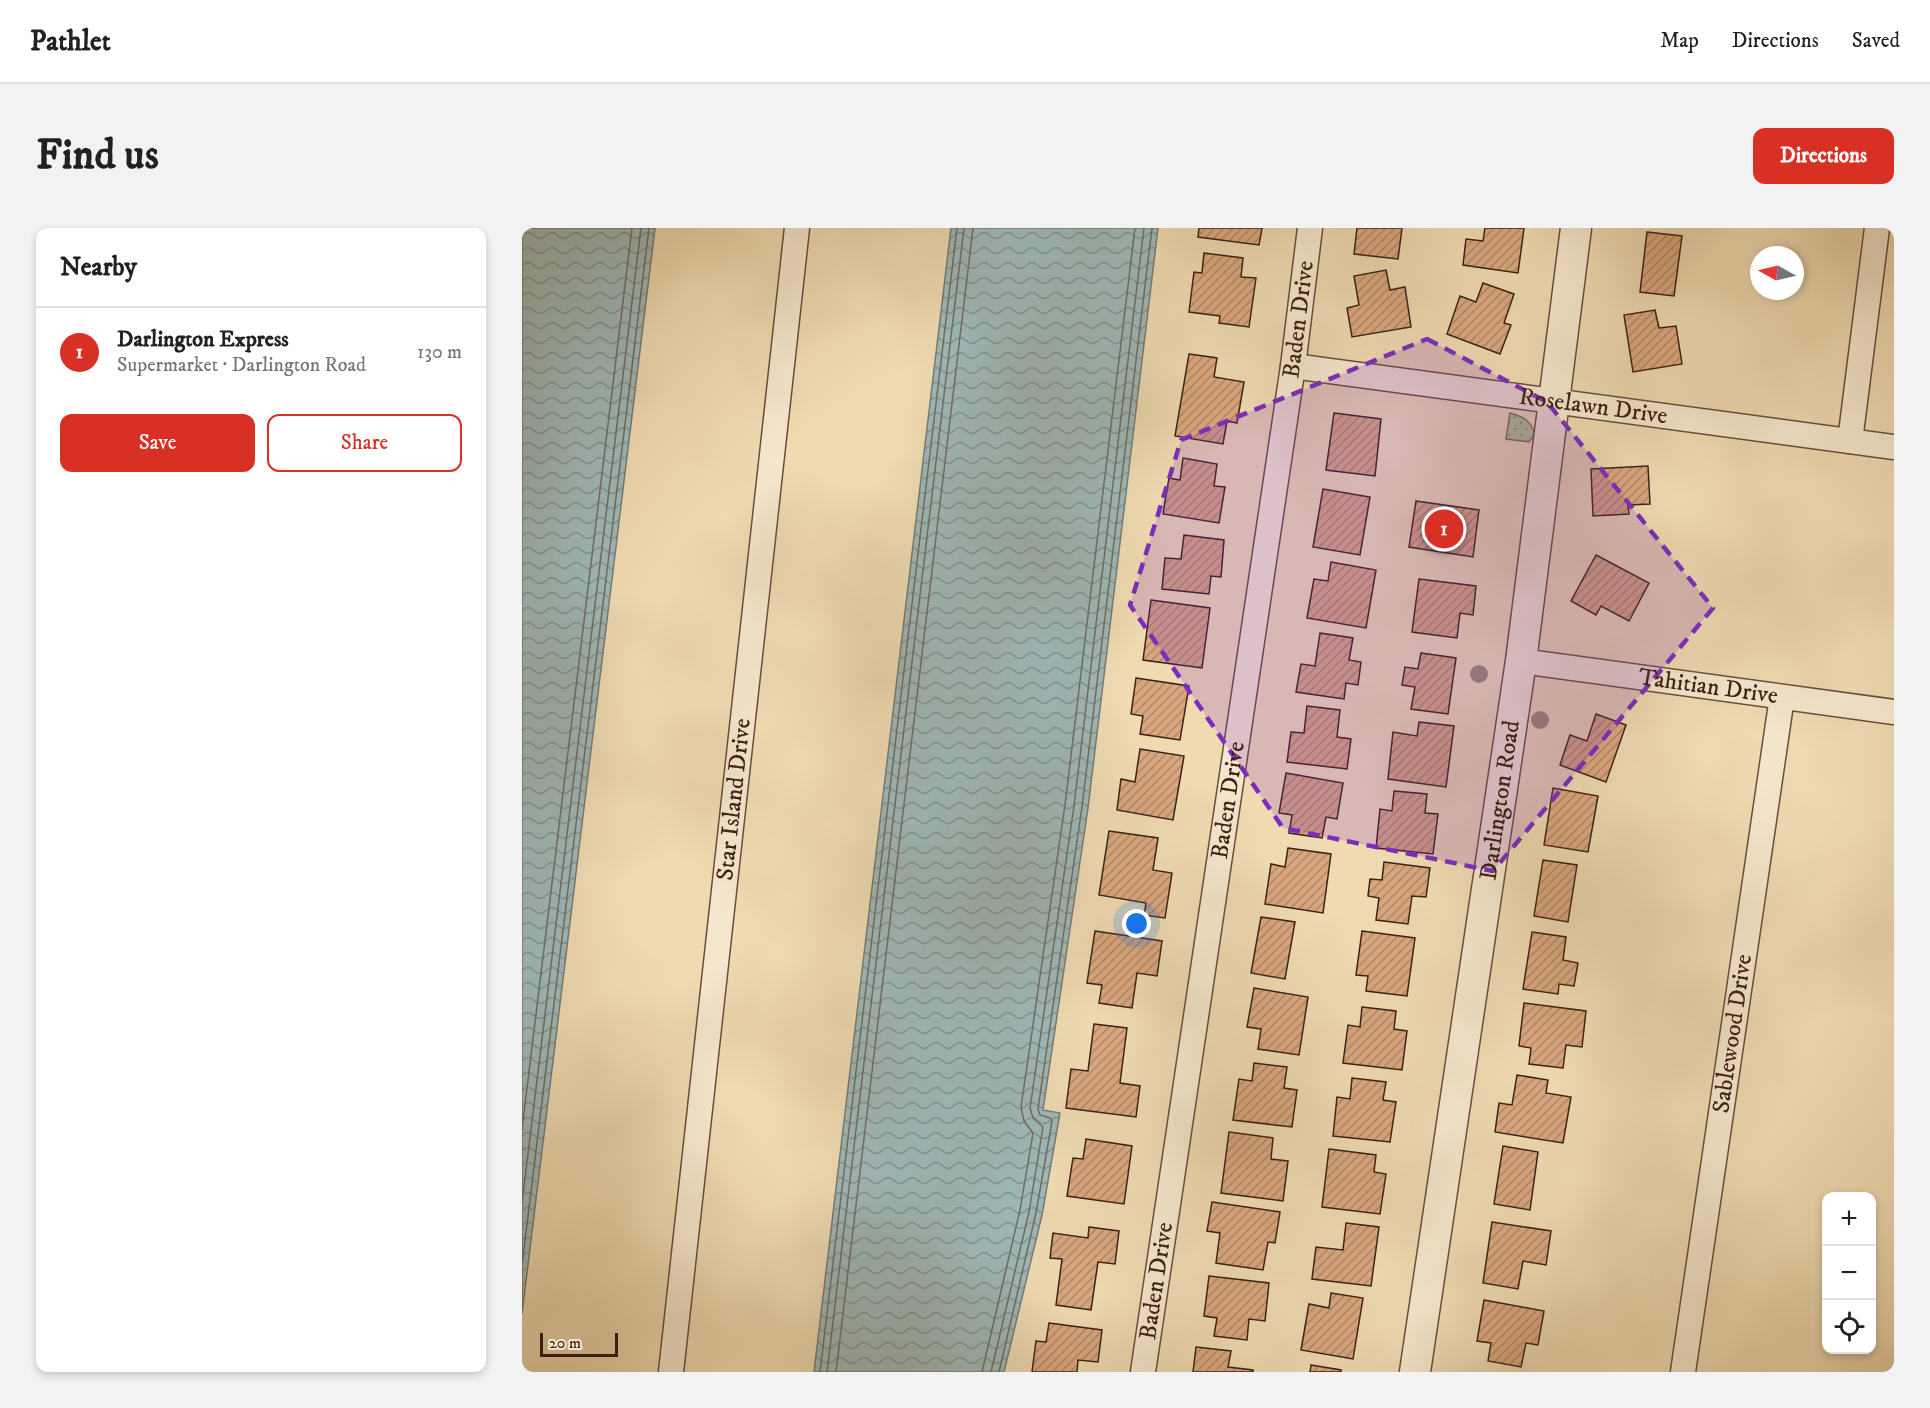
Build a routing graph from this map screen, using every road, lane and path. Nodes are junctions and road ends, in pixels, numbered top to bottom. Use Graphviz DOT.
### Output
graph roads {
  1 [pos="797,228"];
  2 [pos="1310,228"];
  3 [pos="1576,228"];
  4 [pos="1877,228"];
  5 [pos="1293,366"];
  6 [pos="1556,400"];
  7 [pos="1850,441"];
  8 [pos="1894,447"];
  9 [pos="1521,661"];
  10 [pos="1782,697"];
  11 [pos="1894,712"];
  12 [pos="671,1372"];
  13 [pos="1143,1372"];
  14 [pos="1415,1372"];
  15 [pos="1683,1372"];
  1 -- 12 [label="street, Star Island Drive"];
  2 -- 5 [label="street, Baden Drive"];
  3 -- 6 [label="street, Darlington Road"];
  4 -- 7 [label="street"];
  5 -- 6 [label="street, Roselawn Drive"];
  5 -- 13 [label="street, Baden Drive"];
  6 -- 7 [label="street, Roselawn Drive"];
  6 -- 9 [label="street, Darlington Road"];
  7 -- 8 [label="street, Roselawn Drive"];
  9 -- 10 [label="street, Tahitian Drive"];
  9 -- 14 [label="street, Darlington Road"];
  10 -- 11 [label="street, Tahitian Drive"];
  10 -- 15 [label="street, Sablewood Drive"];
}
